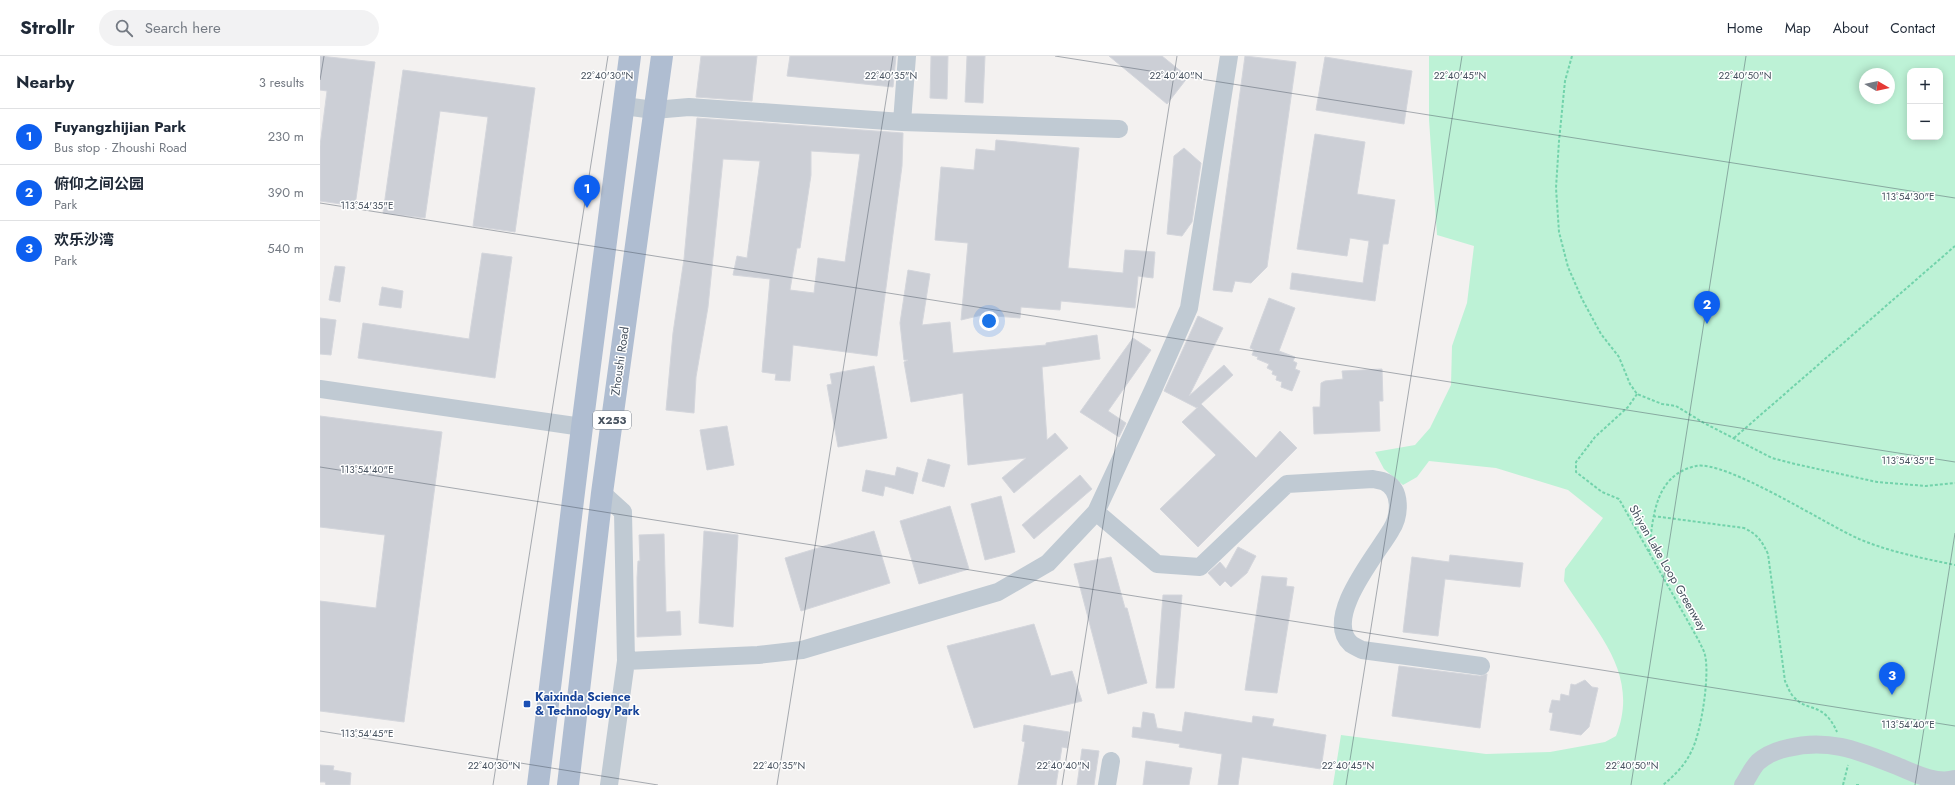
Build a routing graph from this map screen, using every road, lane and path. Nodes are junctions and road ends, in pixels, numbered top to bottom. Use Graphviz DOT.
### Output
graph roads {
  1 [pos="630,56"];
  2 [pos="662,56"];
  3 [pos="908,56"];
  4 [pos="1228,56"];
  5 [pos="1572,56"];
  6 [pos="624,106"];
  7 [pos="654,110"];
  8 [pos="902,122"];
  9 [pos="1119,129"];
  10 [pos="1955,246"];
  11 [pos="320,389"];
  12 [pos="1637,394"];
  13 [pos="582,427"];
  14 [pos="1733,438"];
  15 [pos="1955,483"];
  16 [pos="602,493"];
  17 [pos="1096,512"];
  18 [pos="1653,516"];
  19 [pos="1649,552"];
  20 [pos="1955,565"];
  21 [pos="626,661"];
  22 [pos="1481,666"];
  23 [pos="1842,747"];
  24 [pos="1111,761"];
  25 [pos="1955,779"];
  26 [pos="538,785"];
  27 [pos="568,785"];
  28 [pos="609,785"];
  29 [pos="1107,785"];
  30 [pos="1663,785"];
  31 [pos="1743,785"];
  32 [pos="1843,785"];
  33 [pos="1856,785"];
  34 [pos="1861,785"];
  1 -- 6 [label="main road, X253"];
  2 -- 7 [label="main road, Zhoushi Road / X253"];
  3 -- 8 [label="street"];
  4 -- 17 [label="street"];
  5 -- 12 [label="path"];
  6 -- 7 [label="street"];
  6 -- 13 [label="main road, X253"];
  7 -- 8 [label="street"];
  7 -- 16 [label="main road, Zhoushi Road / X253"];
  8 -- 9 [label="street"];
  10 -- 14 [label="path"];
  11 -- 13 [label="street"];
  12 -- 14 [label="path"];
  12 -- 19 [label="path, Shiyan Lake Loop Greenway"];
  13 -- 26 [label="main road, X253"];
  14 -- 15 [label="path"];
  16 -- 21 [label="street"];
  16 -- 27 [label="main road, Zhoushi Road / X253"];
  17 -- 21 [label="street"];
  17 -- 22 [label="street"];
  18 -- 19 [label="path"];
  18 -- 20 [label="path"];
  18 -- 23 [label="path"];
  19 -- 30 [label="path, Shiyan Lake Loop Greenway"];
  21 -- 28 [label="street"];
  23 -- 25 [label="street"];
  23 -- 31 [label="street"];
  23 -- 32 [label="path"];
  24 -- 29 [label="street"];
  33 -- 34 [label="path"];
}
